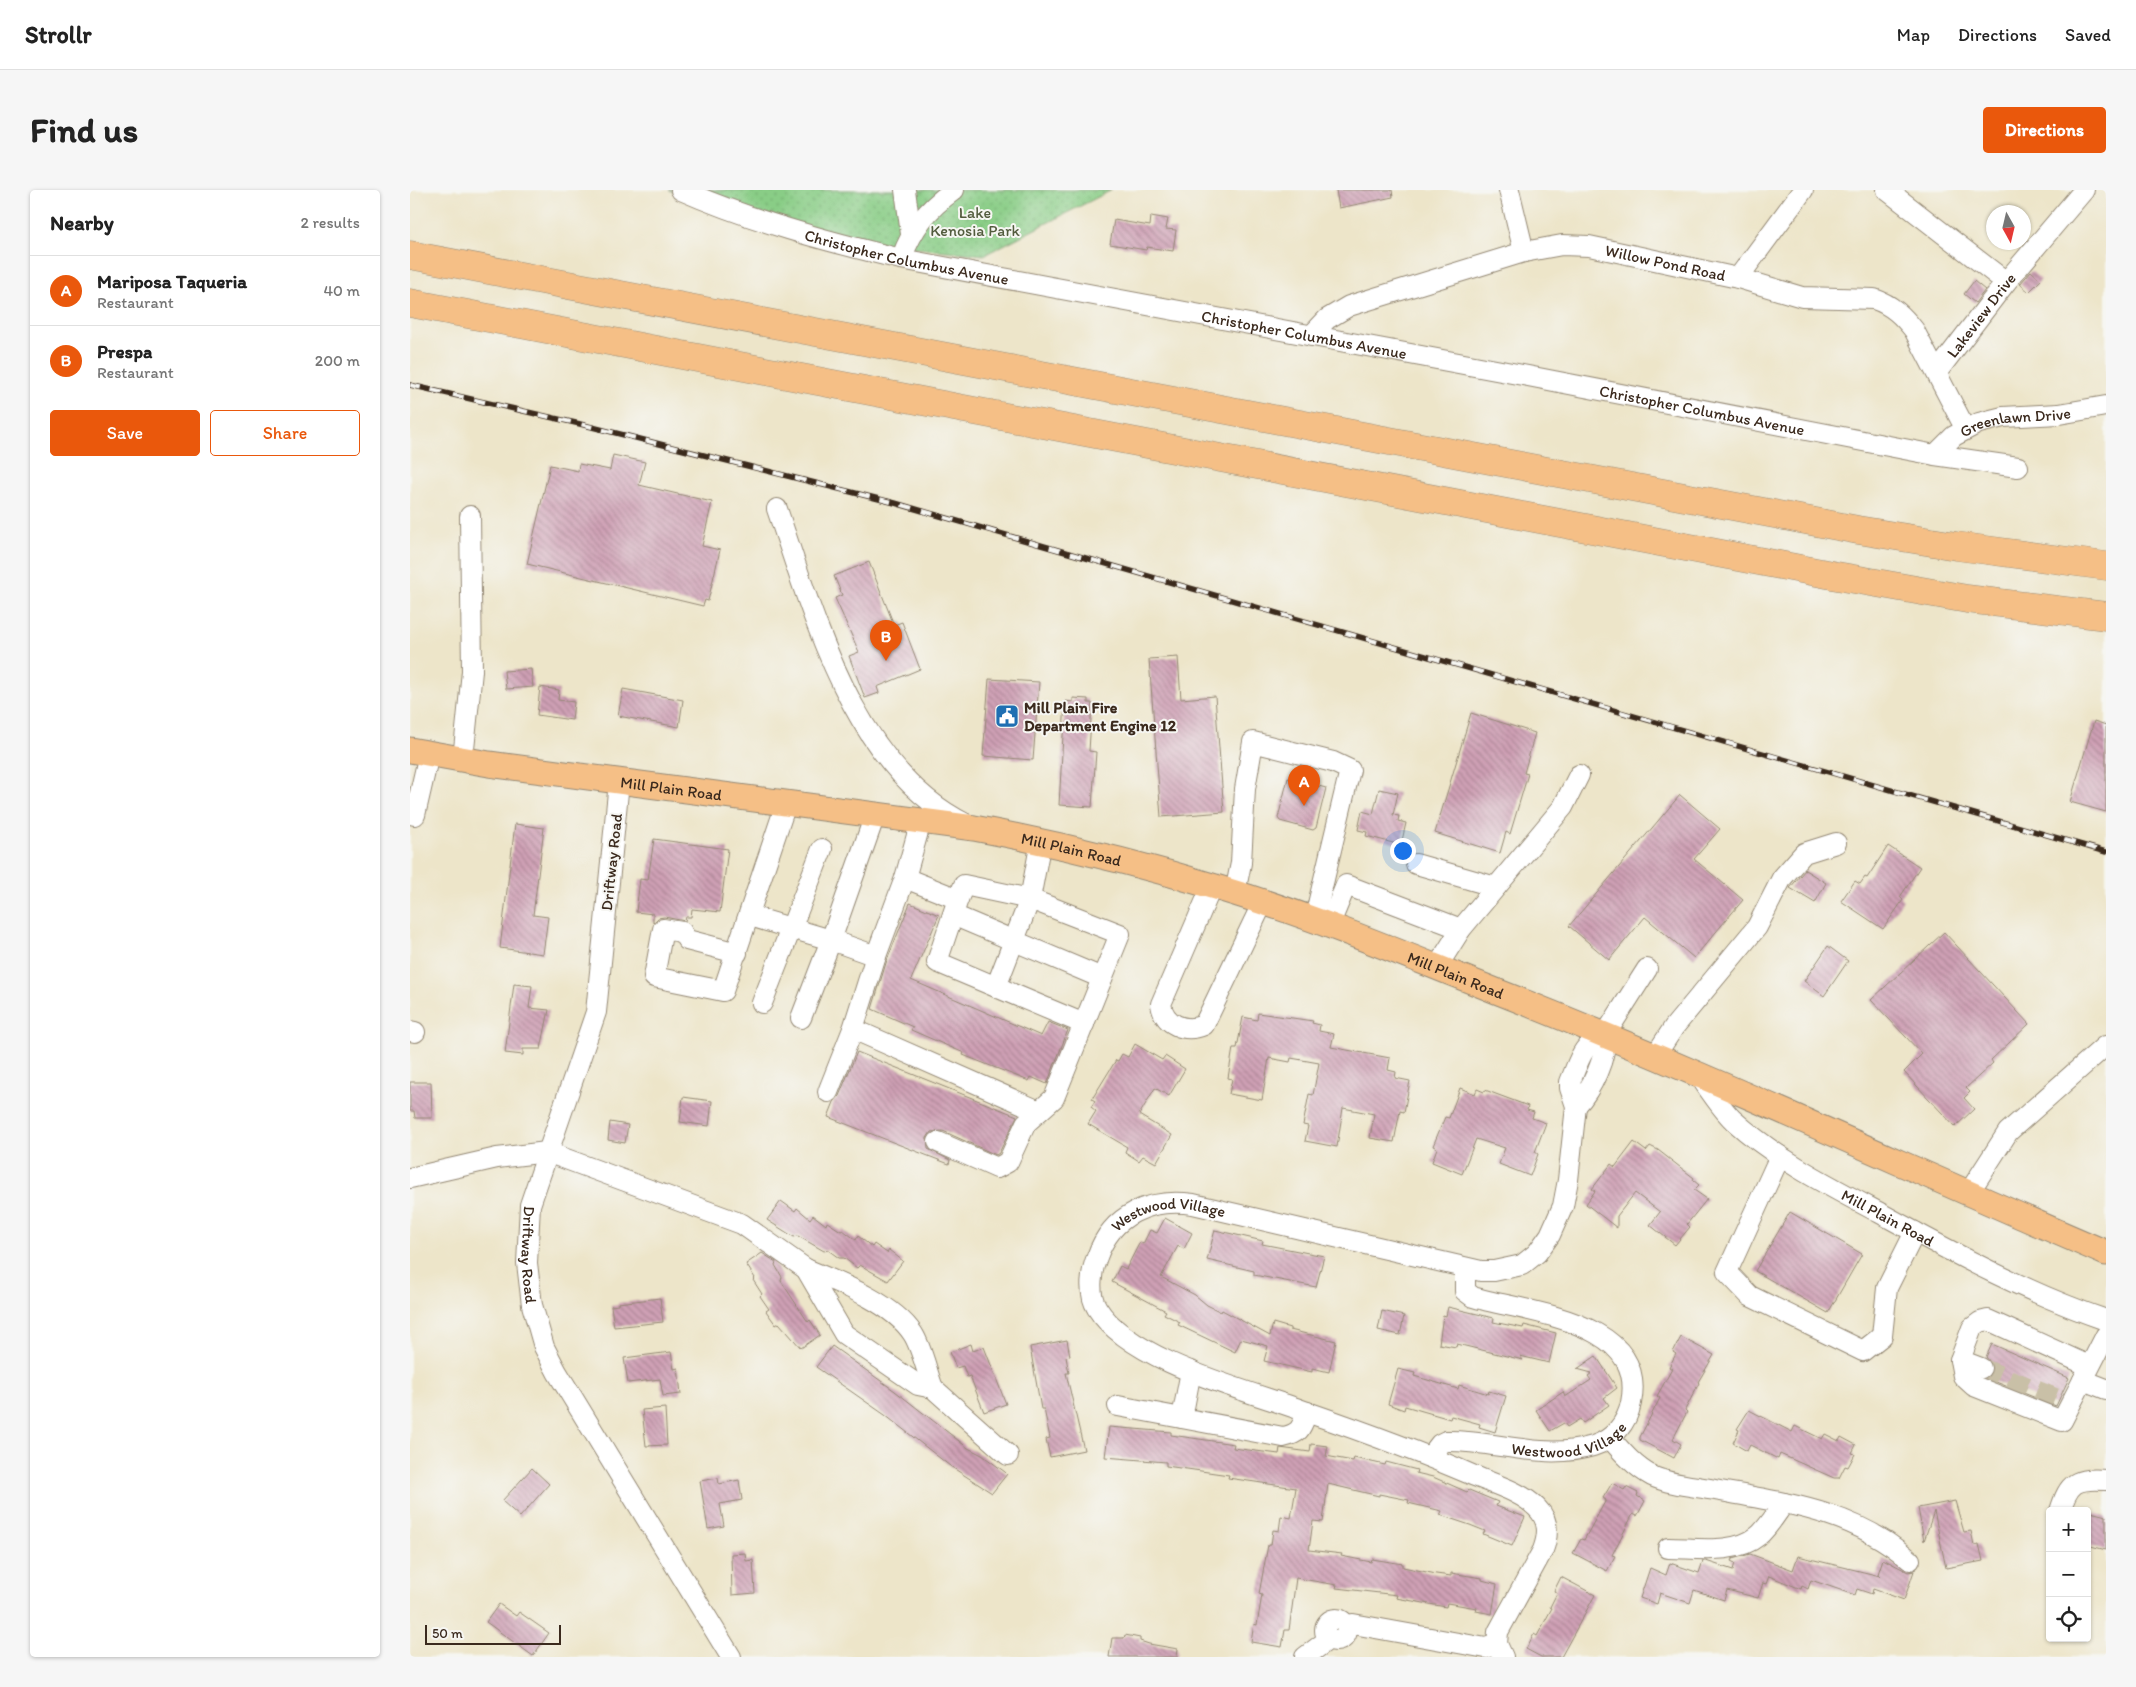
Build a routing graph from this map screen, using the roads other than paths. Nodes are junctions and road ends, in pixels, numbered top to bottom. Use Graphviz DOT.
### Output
graph roads {
  1 [pos="681,190"];
  2 [pos="905,190"];
  3 [pos="954,190"];
  4 [pos="1510,190"];
  5 [pos="1803,190"];
  6 [pos="1887,190"];
  7 [pos="2084,190"];
  8 [pos="911,234"];
  9 [pos="1524,252"];
  10 [pos="410,255"];
  11 [pos="901,259"];
  12 [pos="1738,278"];
  13 [pos="2006,282"];
  14 [pos="410,303"];
  15 [pos="1311,336"];
  16 [pos="1938,372"];
  17 [pos="2106,406"];
  18 [pos="1965,428"];
  19 [pos="1935,455"];
  20 [pos="2018,467"];
  21 [pos="776,508"];
  22 [pos="470,516"];
  23 [pos="2106,566"];
  24 [pos="2106,616"];
  25 [pos="420,752"];
  26 [pos="463,760"];
  27 [pos="1579,775"];
  28 [pos="619,782"];
  29 [pos="786,804"];
  30 [pos="410,814"];
  31 [pos="875,815"];
  32 [pos="921,821"];
  33 [pos="974,828"];
  34 [pos="1041,841"];
  35 [pos="1836,843"];
  36 [pos="822,850"];
  37 [pos="1416,864"];
  38 [pos="905,878"];
  39 [pos="1496,886"];
  40 [pos="1223,889"];
  41 [pos="1030,899"];
  42 [pos="1263,902"];
  43 [pos="955,907"];
  44 [pos="750,916"];
  45 [pos="1322,923"];
  46 [pos="790,928"];
  47 [pos="1461,929"];
  48 [pos="832,940"];
  49 [pos="1014,941"];
  50 [pos="737,953"];
  51 [pos="876,956"];
  52 [pos="1437,967"];
  53 [pos="1647,969"];
  54 [pos="1102,978"];
  55 [pos="996,987"];
  56 [pos="762,1003"];
  57 [pos="801,1018"];
  58 [pos="1084,1024"];
  59 [pos="853,1029"];
  60 [pos="1604,1035"];
  61 [pos="2105,1046"];
  62 [pos="1655,1056"];
  63 [pos="1698,1075"];
  64 [pos="828,1092"];
  65 [pos="1039,1111"];
  66 [pos="938,1142"];
  67 [pos="547,1152"];
  68 [pos="1780,1156"];
  69 [pos="410,1178"];
  70 [pos="1968,1194"];
  71 [pos="1915,1232"];
  72 [pos="2106,1253"];
  73 [pos="1465,1268"];
  74 [pos="806,1269"];
  75 [pos="2106,1320"];
  76 [pos="2106,1335"];
  77 [pos="1960,1360"];
  78 [pos="1981,1368"];
  79 [pos="1191,1371"];
  80 [pos="2086,1373"];
  81 [pos="933,1388"];
  82 [pos="2106,1389"];
  83 [pos="1118,1406"];
  84 [pos="1307,1412"];
  85 [pos="1182,1418"];
  86 [pos="1610,1438"];
  87 [pos="1008,1455"];
  88 [pos="1430,1457"];
  89 [pos="2106,1480"];
  90 [pos="1784,1503"];
  91 [pos="2061,1507"];
  92 [pos="1668,1548"];
  93 [pos="1910,1560"];
  94 [pos="1500,1651"];
  95 [pos="731,1657"];
  96 [pos="1305,1657"];
  1 -- 11 [label="street, Christopher Columbus Avenue"];
  2 -- 8 [label="street"];
  3 -- 8 [label="street"];
  4 -- 9 [label="street"];
  5 -- 12 [label="street"];
  6 -- 13 [label="street"];
  7 -- 13 [label="street, Lakeview Drive"];
  8 -- 11 [label="street"];
  9 -- 12 [label="street, Willow Pond Road"];
  9 -- 15 [label="street, Willow Pond Road"];
  10 -- 23 [label="highway"];
  11 -- 15 [label="street, Christopher Columbus Avenue"];
  12 -- 16 [label="street, Willow Pond Road"];
  13 -- 16 [label="street, Lakeview Drive"];
  14 -- 24 [label="highway"];
  15 -- 19 [label="street, Christopher Columbus Avenue"];
  16 -- 18 [label="street, Willow Pond Road"];
  17 -- 18 [label="street, Greenlawn Drive"];
  18 -- 19 [label="street, Greenlawn Drive"];
  19 -- 20 [label="street, Christopher Columbus Avenue"];
  21 -- 33 [label="street"];
  22 -- 26 [label="street"];
  25 -- 26 [label="main road, Mill Plain Road"];
  25 -- 30 [label="street"];
  26 -- 28 [label="main road, Mill Plain Road"];
  27 -- 39 [label="street"];
  28 -- 29 [label="main road, Mill Plain Road"];
  28 -- 67 [label="street, Driftway Road"];
  29 -- 31 [label="main road, Mill Plain Road"];
  29 -- 44 [label="street"];
  31 -- 32 [label="main road, Mill Plain Road"];
  31 -- 48 [label="street"];
  32 -- 33 [label="main road, Mill Plain Road"];
  32 -- 38 [label="street"];
  33 -- 34 [label="main road, Mill Plain Road"];
  34 -- 40 [label="main road, Mill Plain Road"];
  34 -- 41 [label="street"];
  35 -- 62 [label="street"];
  36 -- 46 [label="street"];
  37 -- 39 [label="street"];
  38 -- 43 [label="street"];
  38 -- 51 [label="street"];
  39 -- 47 [label="street"];
  40 -- 42 [label="main road, Mill Plain Road"];
  40 -- 42 [label="street"];
  40 -- 45 [label="street"];
  41 -- 43 [label="street"];
  41 -- 49 [label="street"];
  41 -- 54 [label="street"];
  42 -- 45 [label="main road, Mill Plain Road"];
  43 -- 49 [label="street"];
  43 -- 55 [label="street"];
  44 -- 46 [label="street"];
  44 -- 50 [label="street"];
  45 -- 47 [label="street"];
  45 -- 52 [label="main road, Mill Plain Road"];
  46 -- 48 [label="street"];
  46 -- 56 [label="street"];
  47 -- 52 [label="street"];
  48 -- 51 [label="street"];
  48 -- 57 [label="street"];
  49 -- 54 [label="street"];
  49 -- 55 [label="street"];
  51 -- 59 [label="street"];
  52 -- 60 [label="main road, Mill Plain Road"];
  53 -- 60 [label="street"];
  54 -- 58 [label="street"];
  55 -- 58 [label="street"];
  58 -- 65 [label="street"];
  59 -- 64 [label="street"];
  59 -- 65 [label="street"];
  60 -- 62 [label="main road, Mill Plain Road"];
  60 -- 73 [label="street, Westwood Village"];
  61 -- 70 [label="street"];
  62 -- 63 [label="main road, Mill Plain Road"];
  63 -- 68 [label="street, Mill Plain Road"];
  63 -- 70 [label="main road, Mill Plain Road"];
  65 -- 66 [label="street"];
  67 -- 69 [label="street"];
  67 -- 74 [label="street"];
  67 -- 95 [label="street, Driftway Road"];
  68 -- 71 [label="street, Mill Plain Road"];
  68 -- 71 [label="street"];
  70 -- 72 [label="main road, Mill Plain Road"];
  71 -- 75 [label="street, Mill Plain Road"];
  73 -- 79 [label="street, Westwood Village"];
  73 -- 86 [label="street, Westwood Village"];
  74 -- 81 [label="street"];
  74 -- 81 [label="street"];
  76 -- 80 [label="street"];
  77 -- 78 [label="street"];
  77 -- 80 [label="street"];
  77 -- 80 [label="street"];
  79 -- 84 [label="street, Westwood Village"];
  79 -- 85 [label="street"];
  80 -- 82 [label="street"];
  81 -- 87 [label="street"];
  83 -- 85 [label="street"];
  84 -- 85 [label="street"];
  84 -- 88 [label="street, Westwood Village"];
  86 -- 88 [label="street, Westwood Village"];
  86 -- 90 [label="street"];
  88 -- 94 [label="street, Westwood Village"];
  89 -- 91 [label="street"];
  90 -- 92 [label="street"];
  90 -- 93 [label="street"];
  94 -- 96 [label="street"];
}
